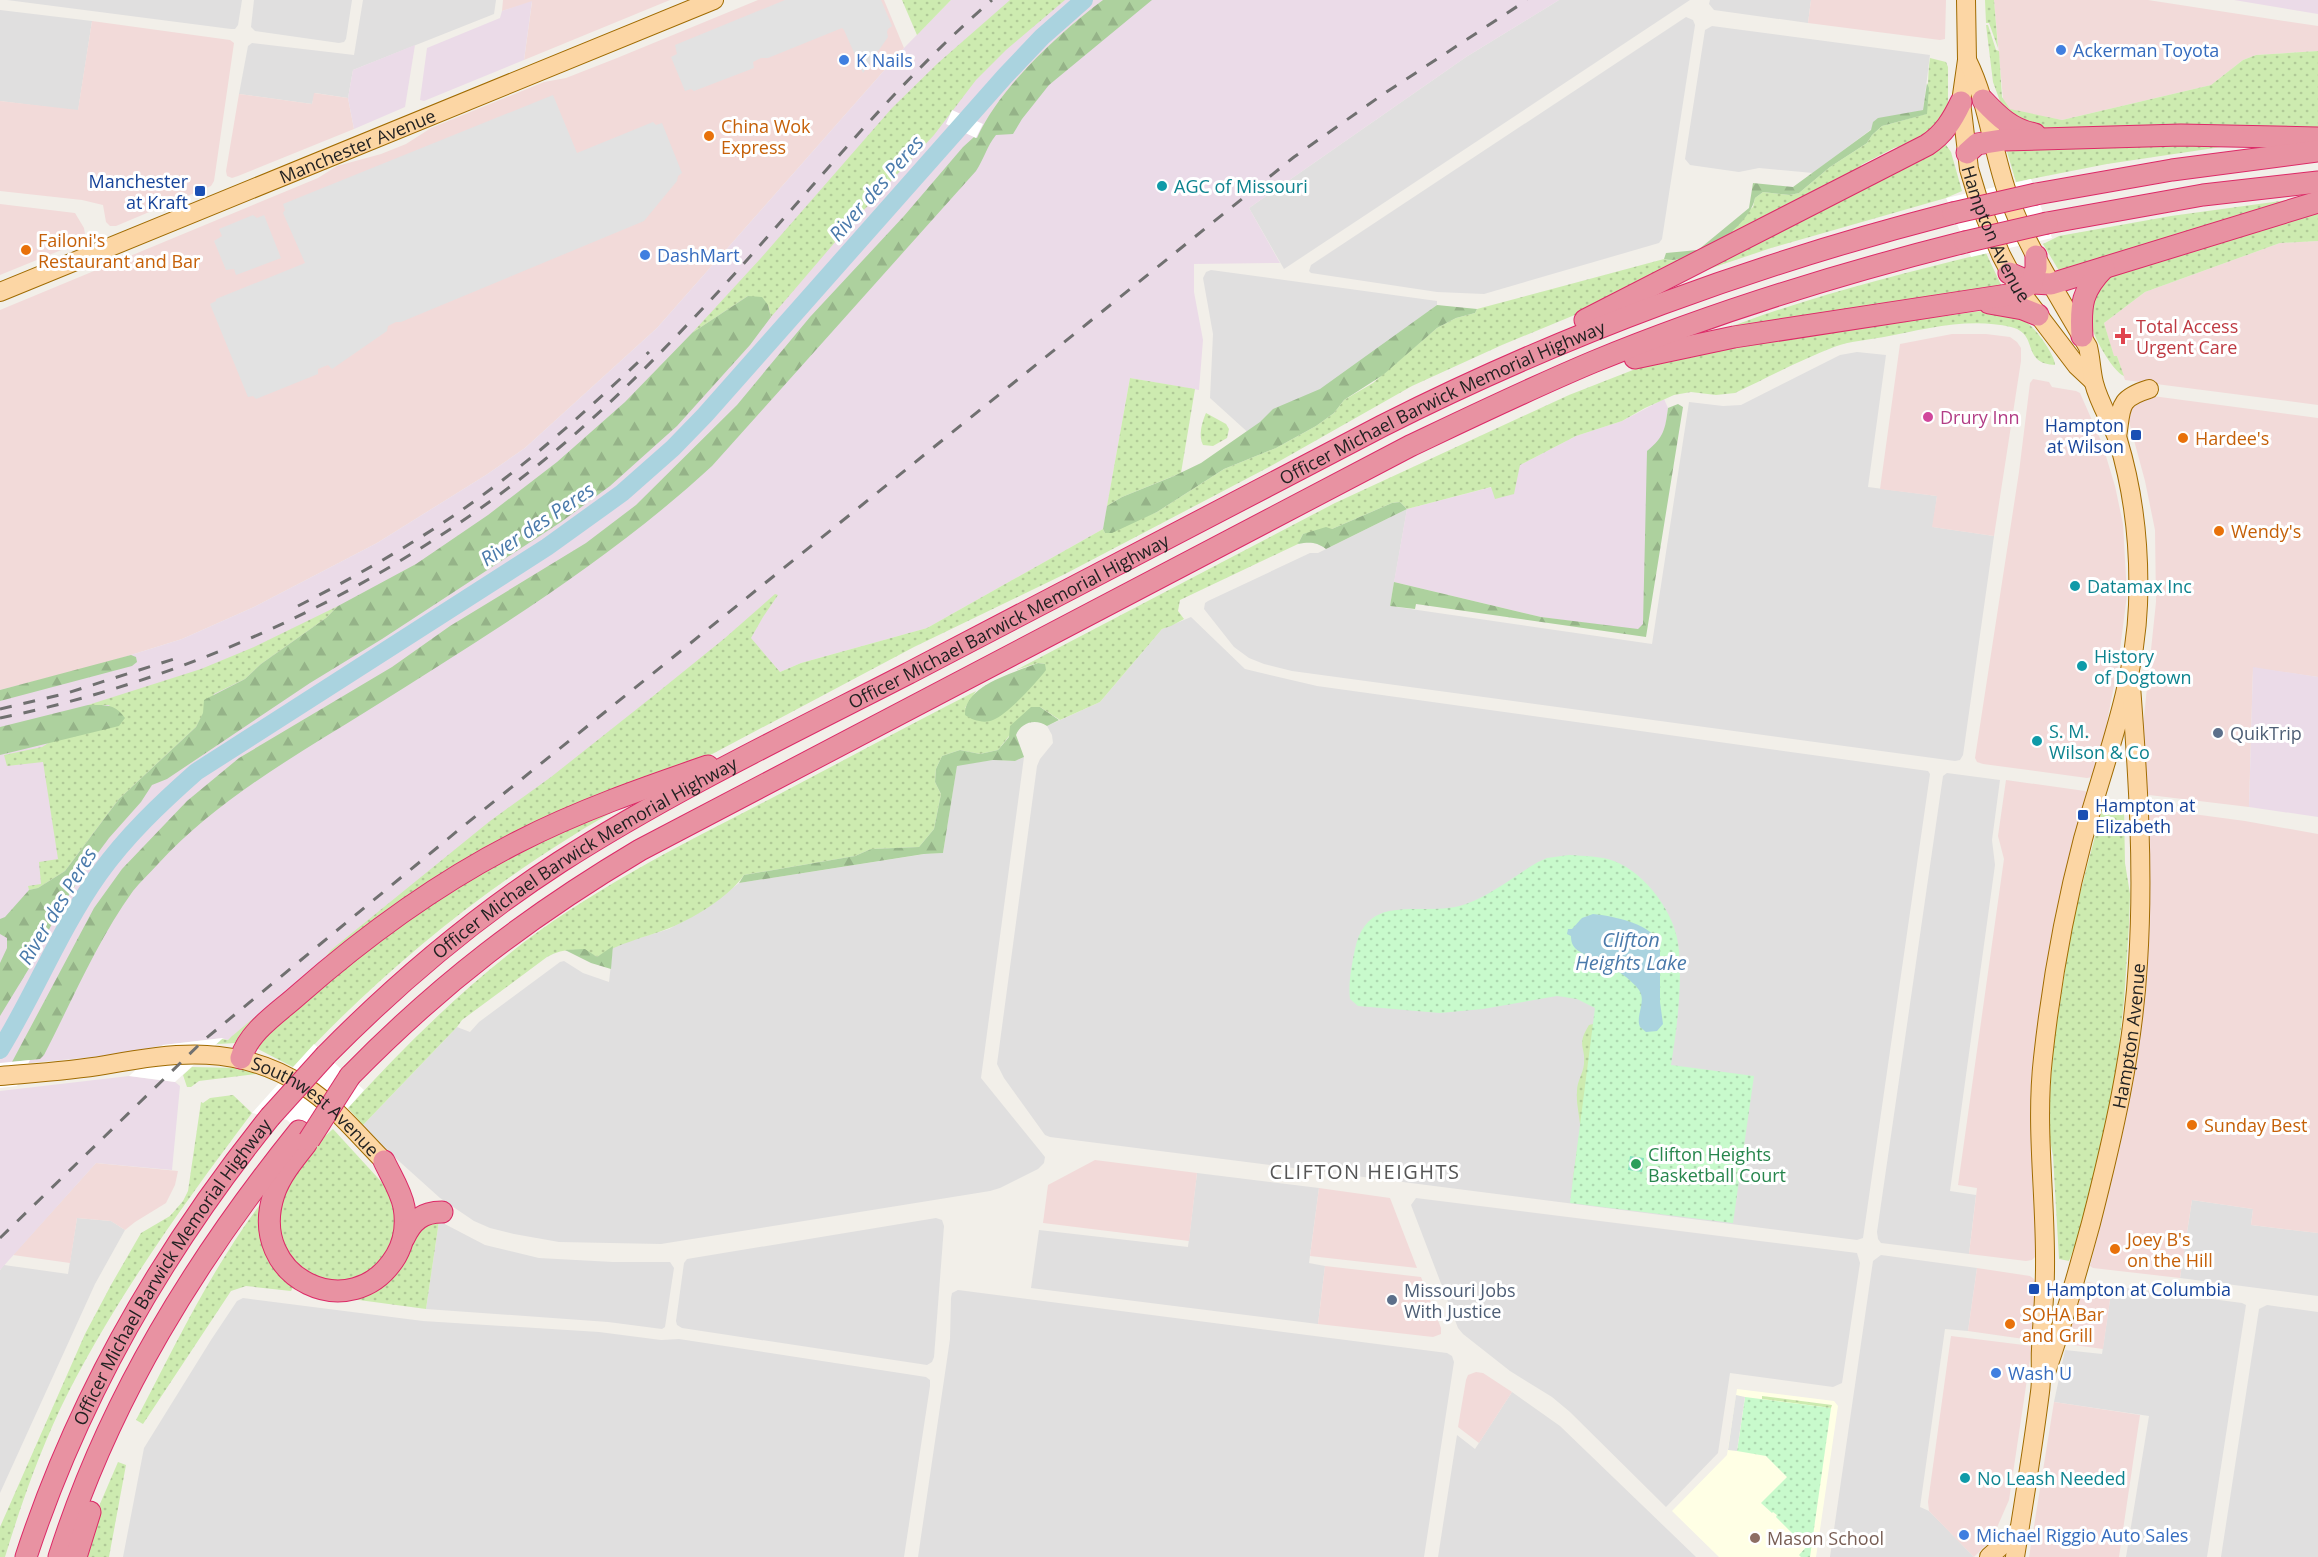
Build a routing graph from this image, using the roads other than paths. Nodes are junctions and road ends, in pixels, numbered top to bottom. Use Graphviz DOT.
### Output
graph roads {
  1 [pos="714,0"];
  2 [pos="1966,0"];
  3 [pos="1967,60"];
  4 [pos="1983,100"];
  5 [pos="1961,102"];
  6 [pos="2065,138"];
  7 [pos="2318,138"];
  8 [pos="1927,145"];
  9 [pos="1979,146"];
  10 [pos="2318,151"];
  11 [pos="2318,182"];
  12 [pos="2318,202"];
  13 [pos="2036,256"];
  14 [pos="2104,268"];
  15 [pos="2009,273"];
  16 [pos="2034,286"];
  17 [pos="0,292"];
  18 [pos="1967,302"];
  19 [pos="2038,315"];
  20 [pos="2082,336"];
  21 [pos="1528,357"];
  22 [pos="2093,381"];
  23 [pos="1539,385"];
  24 [pos="2149,388"];
  25 [pos="2117,438"];
  26 [pos="2130,673"];
  27 [pos="766,747"];
  28 [pos="241,1058"];
  29 [pos="0,1076"];
  30 [pos="304,1135"];
  31 [pos="384,1161"];
  32 [pos="442,1212"];
  33 [pos="403,1239"];
  34 [pos="2040,1388"];
  35 [pos="127,1392"];
  36 [pos="2019,1530"];
  37 [pos="26,1557"];
  38 [pos="59,1557"];
  39 [pos="76,1557"];
  40 [pos="1989,1557"];
  41 [pos="2015,1557"];
  1 -- 17 [label="main road, Manchester Avenue"];
  2 -- 3 [label="main road, Hampton Avenue"];
  3 -- 4 [label="main road, Hampton Avenue"];
  3 -- 5 [label="main road, Hampton Avenue"];
  4 -- 6 [label="highway"];
  4 -- 9 [label="main road, Hampton Avenue"];
  5 -- 8 [label="highway"];
  5 -- 9 [label="main road, Hampton Avenue"];
  6 -- 7 [label="highway"];
  6 -- 9 [label="highway"];
  8 -- 9 [label="highway"];
  8 -- 21 [label="highway"];
  9 -- 13 [label="main road, Hampton Avenue"];
  9 -- 15 [label="main road, Hampton Avenue"];
  10 -- 21 [label="highway, Officer Michael Barwick Memorial Highway, bridge"];
  11 -- 23 [label="highway, Officer Michael Barwick Memorial Highway, bridge"];
  12 -- 14 [label="highway"];
  13 -- 16 [label="highway"];
  14 -- 16 [label="highway"];
  14 -- 20 [label="highway"];
  15 -- 16 [label="highway"];
  16 -- 18 [label="highway"];
  16 -- 19 [label="main road, Hampton Avenue"];
  16 -- 20 [label="main road, Hampton Avenue"];
  18 -- 19 [label="highway"];
  18 -- 23 [label="highway"];
  19 -- 22 [label="main road, Hampton Avenue"];
  20 -- 22 [label="main road, Hampton Avenue"];
  21 -- 27 [label="highway, Officer Michael Barwick Memorial Highway"];
  22 -- 25 [label="main road, Hampton Avenue"];
  23 -- 30 [label="highway, Officer Michael Barwick Memorial Highway, bridge"];
  24 -- 25 [label="main road"];
  25 -- 26 [label="main road, Hampton Avenue"];
  26 -- 34 [label="main road, Hampton Avenue"];
  26 -- 34 [label="main road, Hampton Avenue"];
  27 -- 28 [label="highway"];
  27 -- 37 [label="highway, Officer Michael Barwick Memorial Highway, bridge"];
  28 -- 29 [label="main road, Southwest Avenue"];
  28 -- 31 [label="main road, Southwest Avenue"];
  30 -- 33 [label="highway"];
  30 -- 35 [label="highway, Officer Michael Barwick Memorial Highway"];
  31 -- 33 [label="highway"];
  32 -- 33 [label="highway"];
  34 -- 36 [label="main road, Hampton Avenue"];
  35 -- 38 [label="highway, Officer Michael Barwick Memorial Highway"];
  35 -- 39 [label="highway"];
  36 -- 40 [label="main road"];
  36 -- 41 [label="main road, Hampton Avenue"];
}
